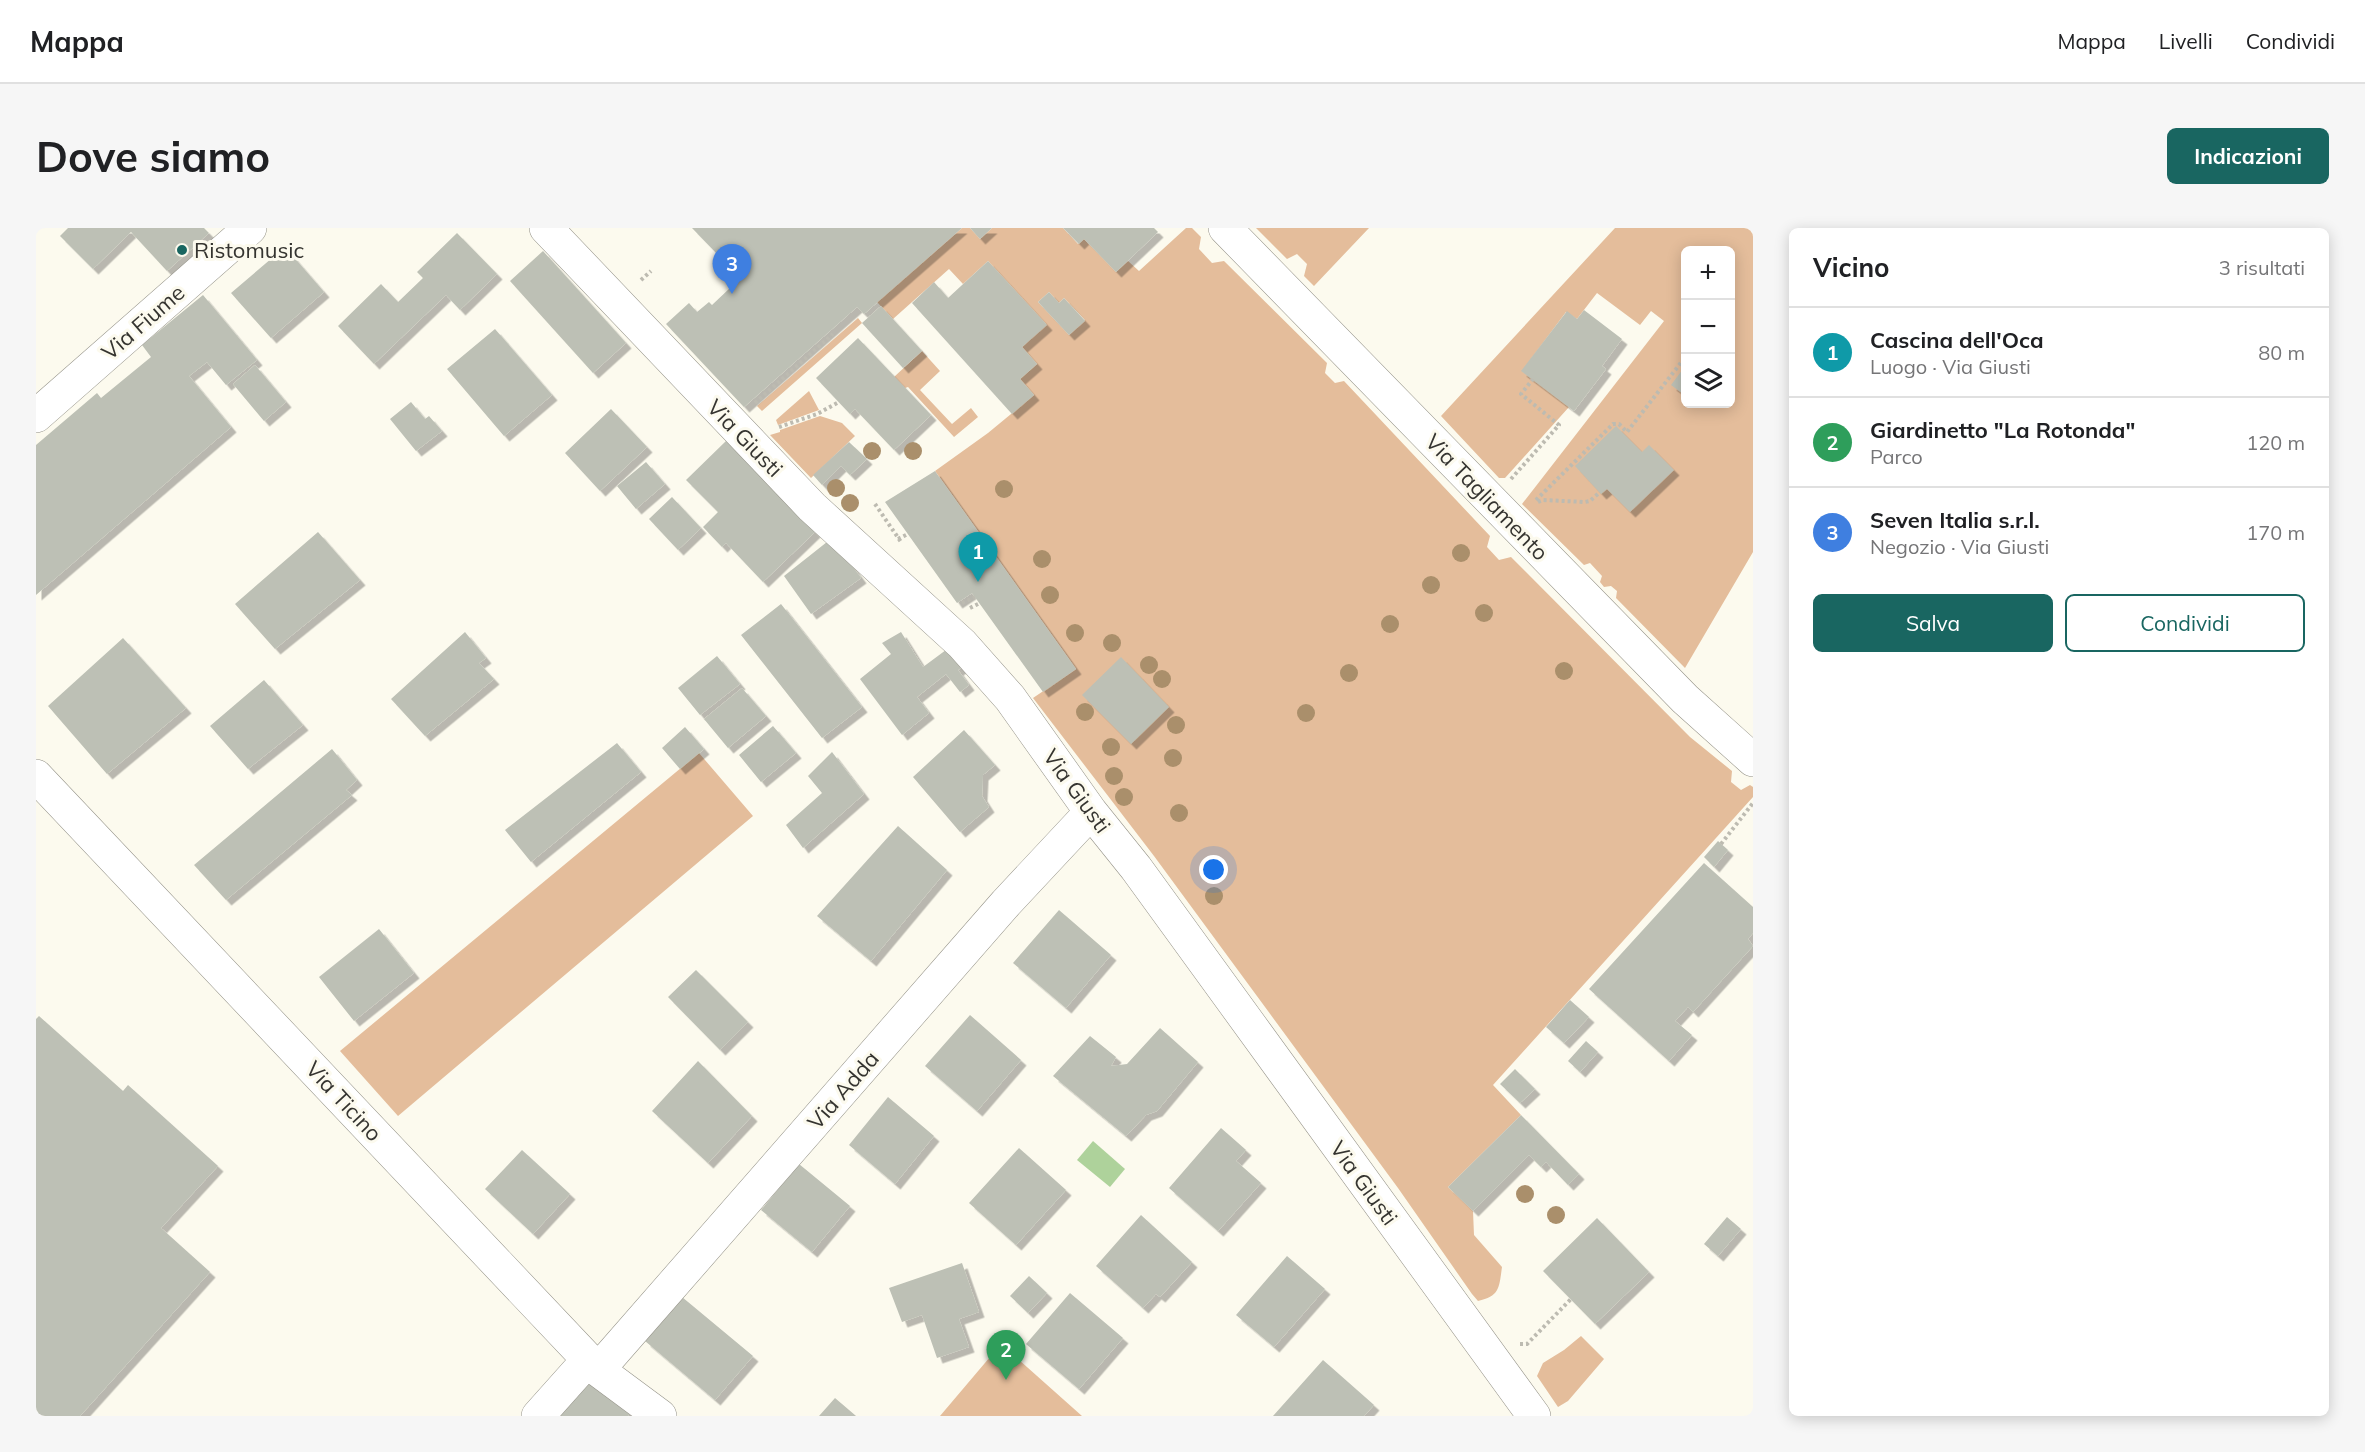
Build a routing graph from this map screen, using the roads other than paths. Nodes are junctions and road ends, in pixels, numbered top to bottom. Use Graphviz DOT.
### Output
graph roads {
  1 [pos="250,228"];
  2 [pos="546,228"];
  3 [pos="1225,228"];
  4 [pos="36,416"];
  5 [pos="1753,760"];
  6 [pos="36,776"];
  7 [pos="1091,812"];
  8 [pos="593,1365"];
  9 [pos="538,1416"];
  10 [pos="660,1416"];
  11 [pos="1534,1416"];
  1 -- 4 [label="street, Via Fiume"];
  2 -- 7 [label="street, Via Giusti"];
  3 -- 5 [label="street, Via Tagliamento"];
  6 -- 8 [label="street, Via Ticino"];
  7 -- 8 [label="street, Via Adda"];
  7 -- 11 [label="street, Via Giusti"];
  8 -- 9 [label="street, Via Adda"];
  8 -- 10 [label="street, Via Ticino"];
}
